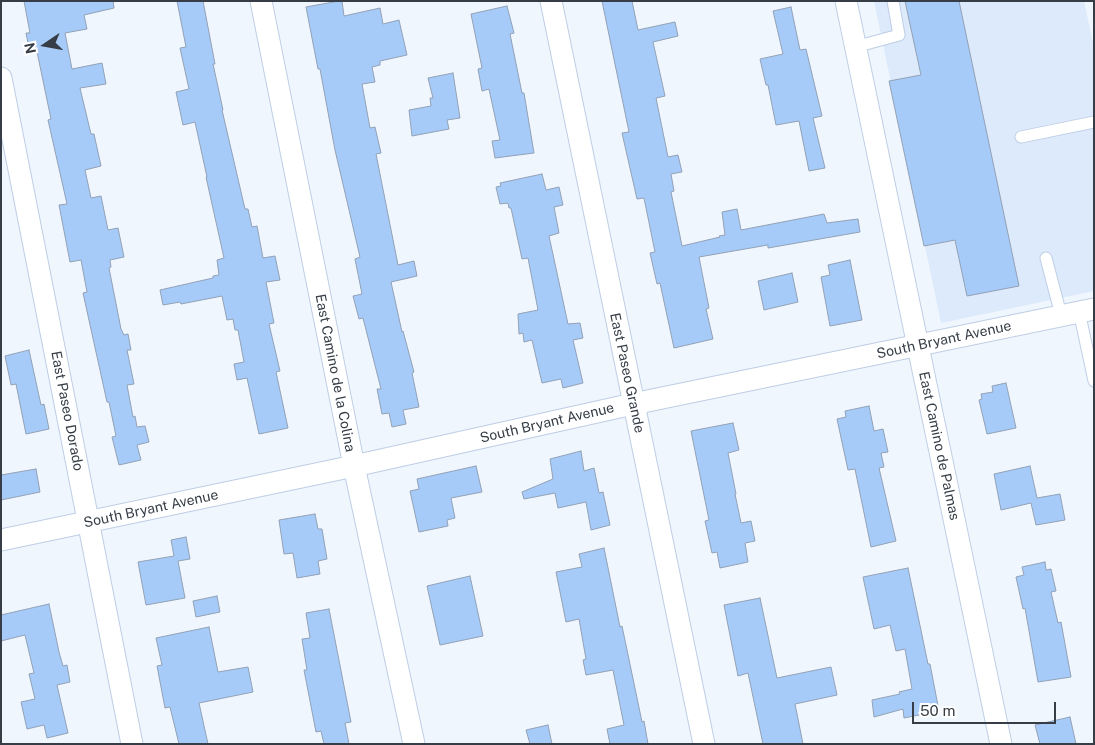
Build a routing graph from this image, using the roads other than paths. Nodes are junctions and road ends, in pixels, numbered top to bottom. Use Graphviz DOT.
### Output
graph roads {
  1 [pos="261,1"];
  2 [pos="551,1"];
  3 [pos="846,1"];
  4 [pos="893,1"];
  5 [pos="855,47"];
  6 [pos="1,78"];
  7 [pos="1094,122"];
  8 [pos="1021,138"];
  9 [pos="1046,258"];
  10 [pos="1078,312"];
  11 [pos="918,345"];
  12 [pos="1092,367"];
  13 [pos="1094,380"];
  14 [pos="633,404"];
  15 [pos="354,466"];
  16 [pos="89,522"];
  17 [pos="1,540"];
  18 [pos="132,744"];
  19 [pos="414,744"];
  20 [pos="704,744"];
  21 [pos="1001,744"];
  1 -- 15 [label="street, East Camino de la Colina"];
  2 -- 14 [label="street, East Paseo Grande"];
  3 -- 5 [label="street, East Camino de Palmas"];
  4 -- 5 [label="lane"];
  5 -- 11 [label="street, East Camino de Palmas"];
  6 -- 16 [label="street, East Paseo Dorado"];
  7 -- 8 [label="lane"];
  9 -- 10 [label="lane"];
  10 -- 11 [label="street, South Bryant Avenue"];
  10 -- 12 [label="lane"];
  11 -- 14 [label="street, South Bryant Avenue"];
  11 -- 21 [label="street, East Camino de Palmas"];
  12 -- 13 [label="lane"];
  14 -- 15 [label="street, South Bryant Avenue"];
  14 -- 20 [label="street, East Paseo Grande"];
  15 -- 16 [label="street, South Bryant Avenue"];
  15 -- 19 [label="street, East Camino de la Colina"];
  16 -- 17 [label="street, South Bryant Avenue"];
  16 -- 18 [label="street, East Paseo Dorado"];
}
